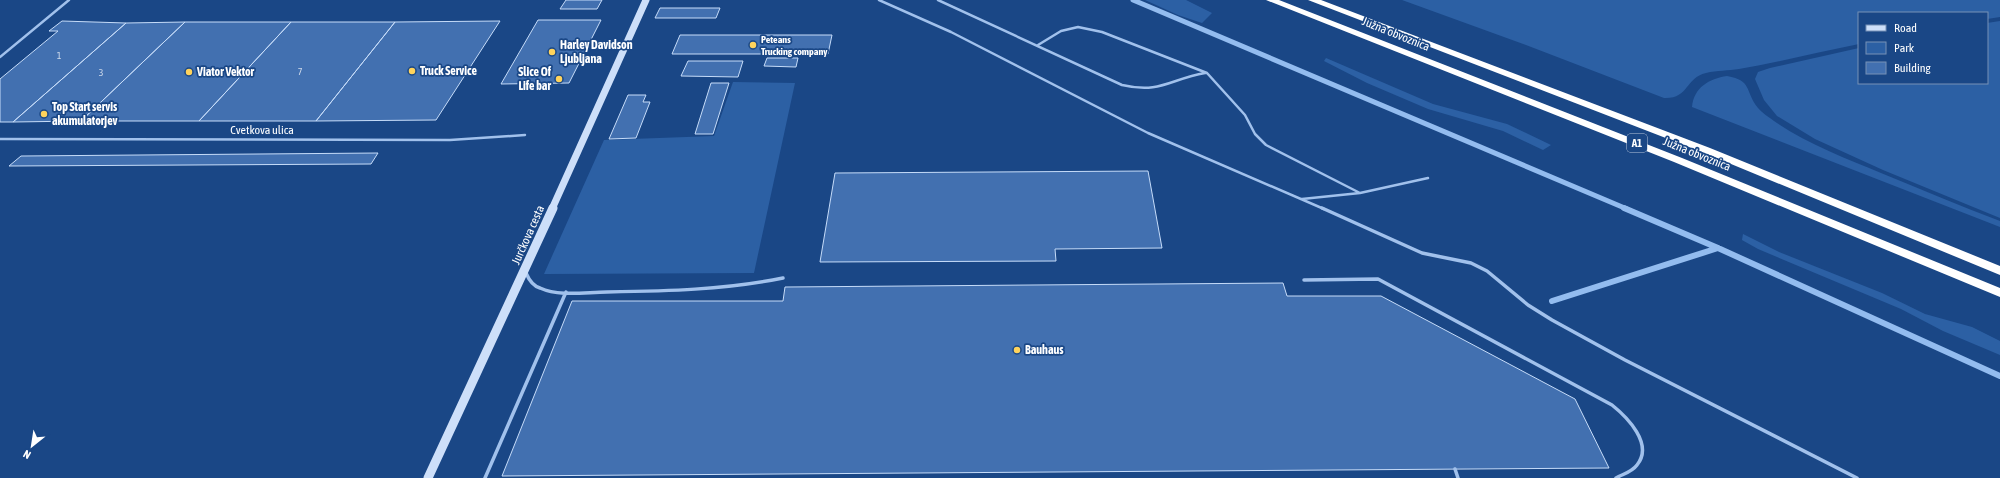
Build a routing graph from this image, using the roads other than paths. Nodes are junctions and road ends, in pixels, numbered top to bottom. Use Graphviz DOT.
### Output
graph roads {
  1 [pos="69,0"];
  2 [pos="646,0"];
  3 [pos="879,0"];
  4 [pos="938,0"];
  5 [pos="1271,0"];
  6 [pos="1313,0"];
  7 [pos="1038,45"];
  8 [pos="0,57"];
  9 [pos="1207,73"];
  10 [pos="525,135"];
  11 [pos="0,139"];
  12 [pos="1428,178"];
  13 [pos="1360,193"];
  14 [pos="1300,199"];
  15 [pos="525,270"];
  16 [pos="2000,271"];
  17 [pos="783,278"];
  18 [pos="1304,280"];
  19 [pos="566,292"];
  20 [pos="2000,293"];
  21 [pos="1455,469"];
  22 [pos="428,478"];
  23 [pos="485,478"];
  24 [pos="1458,478"];
  25 [pos="1616,478"];
  26 [pos="1856,478"];
  1 -- 8 [label="lane"];
  2 -- 15 [label="street, Jurčkova cesta"];
  3 -- 14 [label="lane"];
  4 -- 7 [label="lane"];
  5 -- 20 [label="highway, Južna obvoznica / A1"];
  6 -- 16 [label="highway, Južna obvoznica / A1"];
  7 -- 9 [label="lane"];
  7 -- 9 [label="lane"];
  9 -- 13 [label="lane"];
  10 -- 11 [label="lane, Cvetkova ulica"];
  12 -- 13 [label="lane"];
  13 -- 14 [label="lane"];
  14 -- 26 [label="lane"];
  15 -- 19 [label="lane"];
  15 -- 22 [label="street, Jurčkova cesta"];
  17 -- 19 [label="lane"];
  18 -- 25 [label="lane"];
  19 -- 23 [label="lane"];
  21 -- 24 [label="lane"];
}
